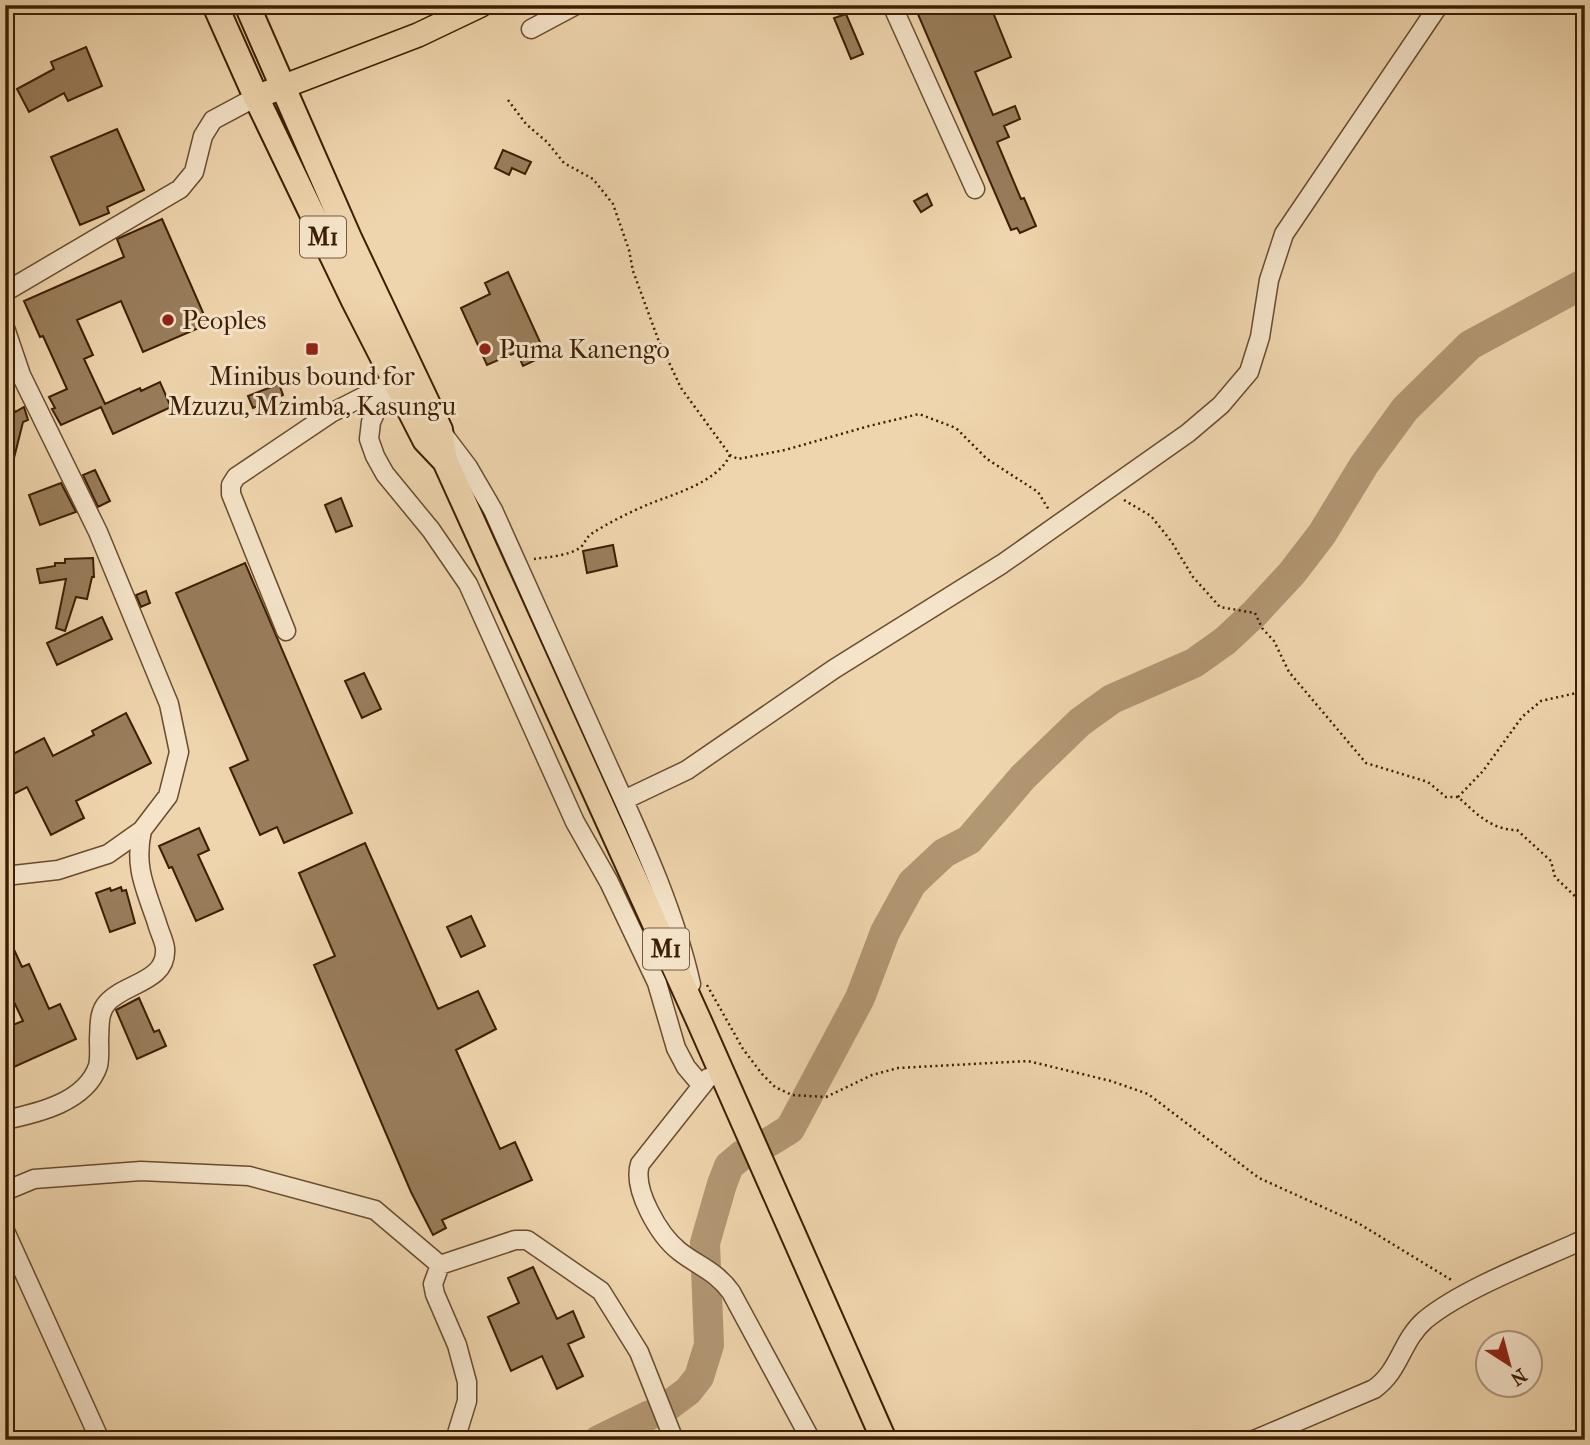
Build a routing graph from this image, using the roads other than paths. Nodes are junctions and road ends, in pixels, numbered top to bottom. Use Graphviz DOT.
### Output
graph roads {
  1 [pos="215,5"];
  2 [pos="247,5"];
  3 [pos="481,5"];
  4 [pos="576,5"];
  5 [pos="892,5"];
  6 [pos="1439,5"];
  7 [pos="531,29"];
  8 [pos="282,87"];
  9 [pos="256,97"];
  10 [pos="975,189"];
  11 [pos="5,292"];
  12 [pos="5,328"];
  13 [pos="390,380"];
  14 [pos="440,430"];
  15 [pos="445,461"];
  16 [pos="286,631"];
  17 [pos="624,800"];
  18 [pos="142,830"];
  19 [pos="5,876"];
  20 [pos="699,1021"];
  21 [pos="719,1065"];
  22 [pos="702,1086"];
  23 [pos="5,1120"];
  24 [pos="5,1191"];
  25 [pos="5,1231"];
  26 [pos="1585,1239"];
  27 [pos="440,1265"];
  28 [pos="461,1437"];
  29 [pos="100,1440"];
  30 [pos="674,1440"];
  31 [pos="811,1440"];
  32 [pos="884,1440"];
  33 [pos="1254,1440"];
  1 -- 9 [label="highway, M1"];
  2 -- 8 [label="highway, M1"];
  3 -- 8 [label="main road"];
  4 -- 7 [label="street"];
  5 -- 10 [label="street"];
  6 -- 17 [label="street"];
  8 -- 9 [label="main road"];
  8 -- 14 [label="highway, M1"];
  9 -- 11 [label="street"];
  9 -- 13 [label="highway, M1"];
  12 -- 18 [label="street"];
  13 -- 15 [label="highway, M1"];
  13 -- 16 [label="street"];
  13 -- 22 [label="street"];
  14 -- 15 [label="highway, M1"];
  14 -- 17 [label="street"];
  15 -- 20 [label="highway, M1"];
  17 -- 20 [label="street"];
  18 -- 19 [label="street"];
  18 -- 23 [label="street"];
  20 -- 21 [label="highway, M1"];
  21 -- 22 [label="street"];
  21 -- 32 [label="highway, M1"];
  22 -- 31 [label="street"];
  24 -- 27 [label="street"];
  25 -- 29 [label="street"];
  26 -- 33 [label="street"];
  27 -- 28 [label="street"];
  27 -- 30 [label="street"];
}
